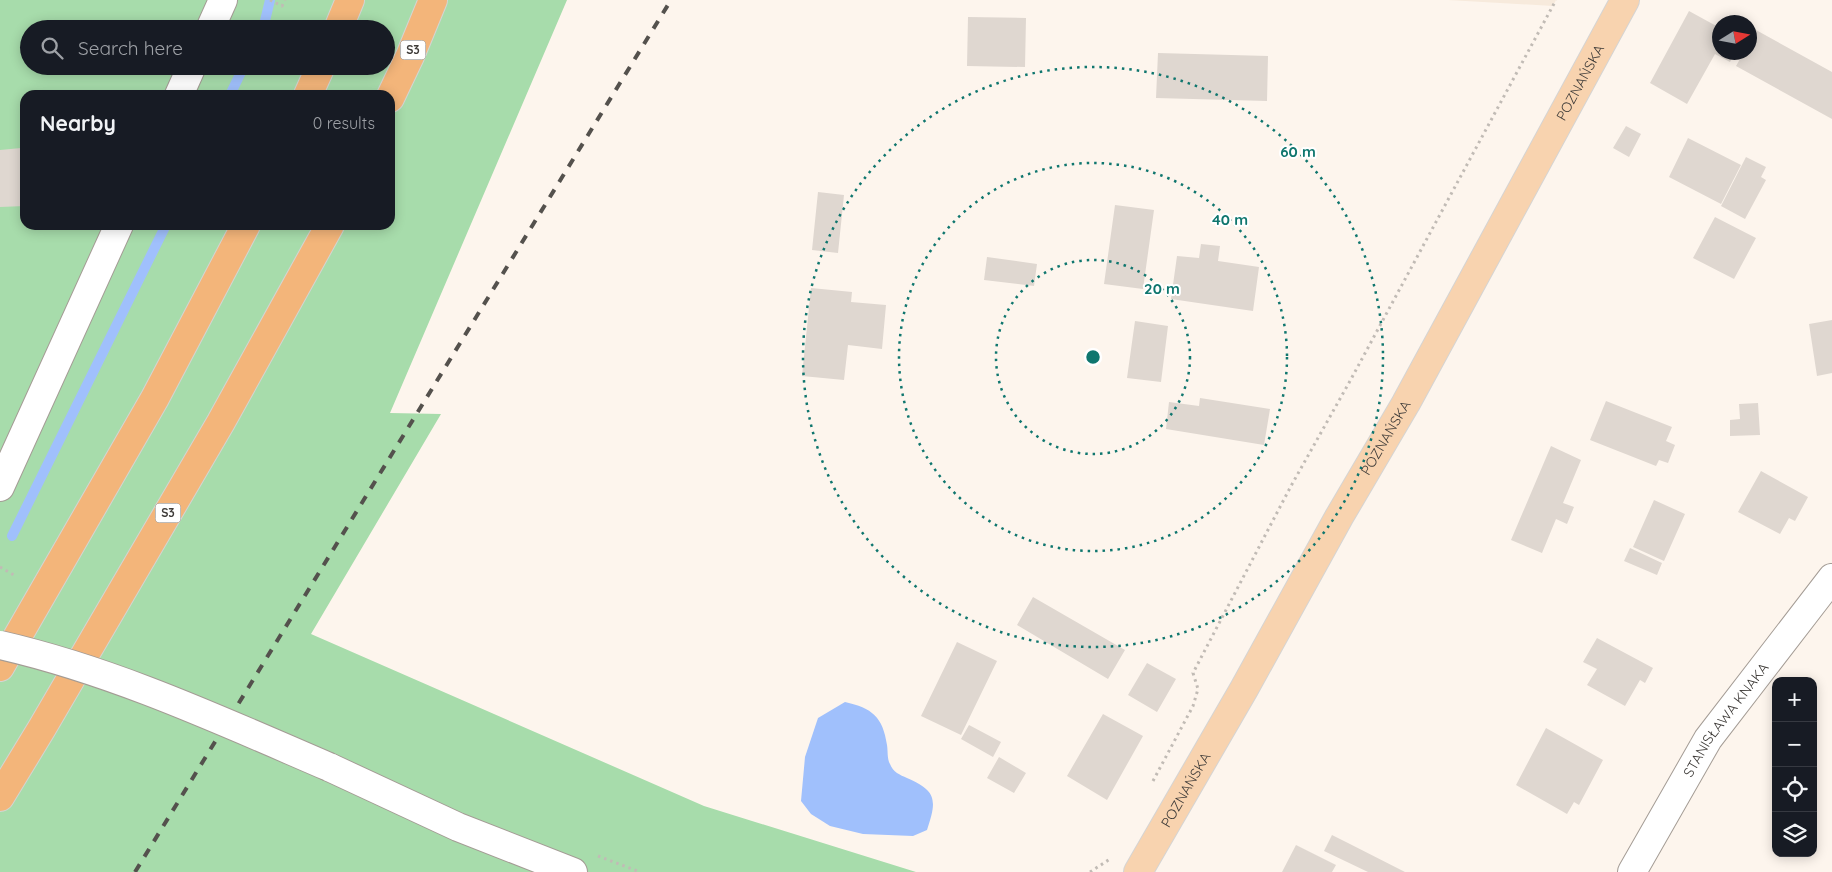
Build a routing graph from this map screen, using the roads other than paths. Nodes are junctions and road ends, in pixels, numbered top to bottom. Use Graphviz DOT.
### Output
graph roads {
  1 [pos="223,0"];
  2 [pos="350,0"];
  3 [pos="433,0"];
  4 [pos="1625,0"];
  5 [pos="214,20"];
  6 [pos="342,20"];
  7 [pos="188,75"];
  8 [pos="317,75"];
  9 [pos="181,90"];
  10 [pos="310,90"];
  11 [pos="394,90"];
  12 [pos="117,230"];
  13 [pos="243,230"];
  14 [pos="327,230"];
  15 [pos="0,487"];
  16 [pos="1832,578"];
  17 [pos="0,645"];
  18 [pos="0,667"];
  19 [pos="0,797"];
  20 [pos="573,872"];
  21 [pos="1138,872"];
  22 [pos="1632,872"];
  1 -- 5 [label="street"];
  2 -- 6 [label="highway"];
  3 -- 11 [label="highway, S3"];
  4 -- 21 [label="main road, POZNAŃSKA"];
  7 -- 9 [label="street"];
  8 -- 10 [label="highway"];
  12 -- 15 [label="street"];
  13 -- 18 [label="highway"];
  14 -- 19 [label="highway, S3"];
  16 -- 22 [label="street, STANISŁAWA KNAKA"];
  17 -- 20 [label="street, bridge"];
}
